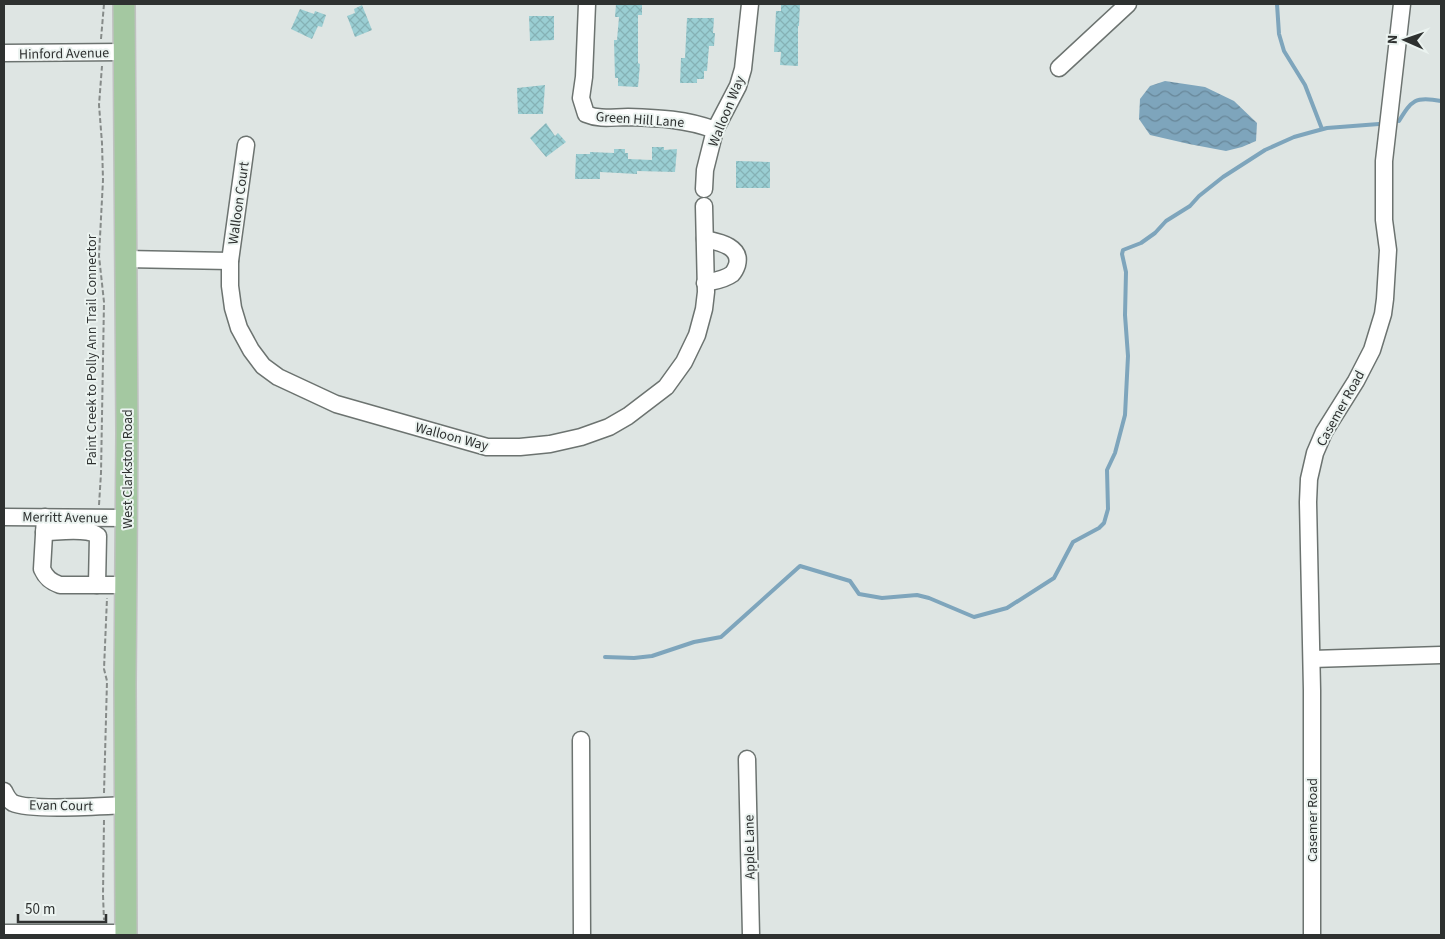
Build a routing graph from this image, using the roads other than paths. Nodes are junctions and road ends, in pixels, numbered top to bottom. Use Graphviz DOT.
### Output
graph roads {
  1 [pos="124,4"];
  2 [pos="587,4"];
  3 [pos="750,4"];
  4 [pos="1128,4"];
  5 [pos="1402,4"];
  6 [pos="124,52"];
  7 [pos="4,53"];
  8 [pos="1059,68"];
  9 [pos="715,130"];
  10 [pos="246,145"];
  11 [pos="704,189"];
  12 [pos="704,206"];
  13 [pos="705,239"];
  14 [pos="125,259"];
  15 [pos="230,261"];
  16 [pos="706,282"];
  17 [pos="4,517"];
  18 [pos="126,518"];
  19 [pos="44,524"];
  20 [pos="110,585"];
  21 [pos="1441,655"];
  22 [pos="1312,660"];
  23 [pos="581,740"];
  24 [pos="747,758"];
  25 [pos="4,791"];
  26 [pos="126,805"];
  27 [pos="4,933"];
  28 [pos="126,934"];
  29 [pos="582,935"];
  30 [pos="751,935"];
  31 [pos="1312,935"];
  1 -- 6 [label="main road, West Clarkston Road"];
  2 -- 9 [label="street, Green Hill Lane"];
  3 -- 9 [label="street, Walloon Way"];
  4 -- 8 [label="street"];
  5 -- 22 [label="street, Casemer Road"];
  6 -- 7 [label="street, Hinford Avenue"];
  6 -- 14 [label="main road, West Clarkston Road"];
  9 -- 11 [label="street, Walloon Way"];
  10 -- 15 [label="street, Walloon Court"];
  12 -- 13 [label="street, Walloon Way"];
  13 -- 16 [label="street, Walloon Way"];
  13 -- 16 [label="street"];
  14 -- 15 [label="street"];
  14 -- 18 [label="main road, West Clarkston Road"];
  15 -- 16 [label="street, Walloon Way"];
  17 -- 19 [label="street, Merritt Avenue"];
  18 -- 19 [label="street, Merritt Avenue"];
  18 -- 20 [label="main road, West Clarkston Road"];
  19 -- 20 [label="street"];
  19 -- 20 [label="street"];
  20 -- 26 [label="main road, West Clarkston Road"];
  21 -- 22 [label="street"];
  22 -- 31 [label="street, Casemer Road"];
  23 -- 29 [label="street"];
  24 -- 30 [label="street, Apple Lane"];
  25 -- 26 [label="street, Evan Court"];
  26 -- 28 [label="main road, West Clarkston Road"];
  27 -- 28 [label="street"];
}
